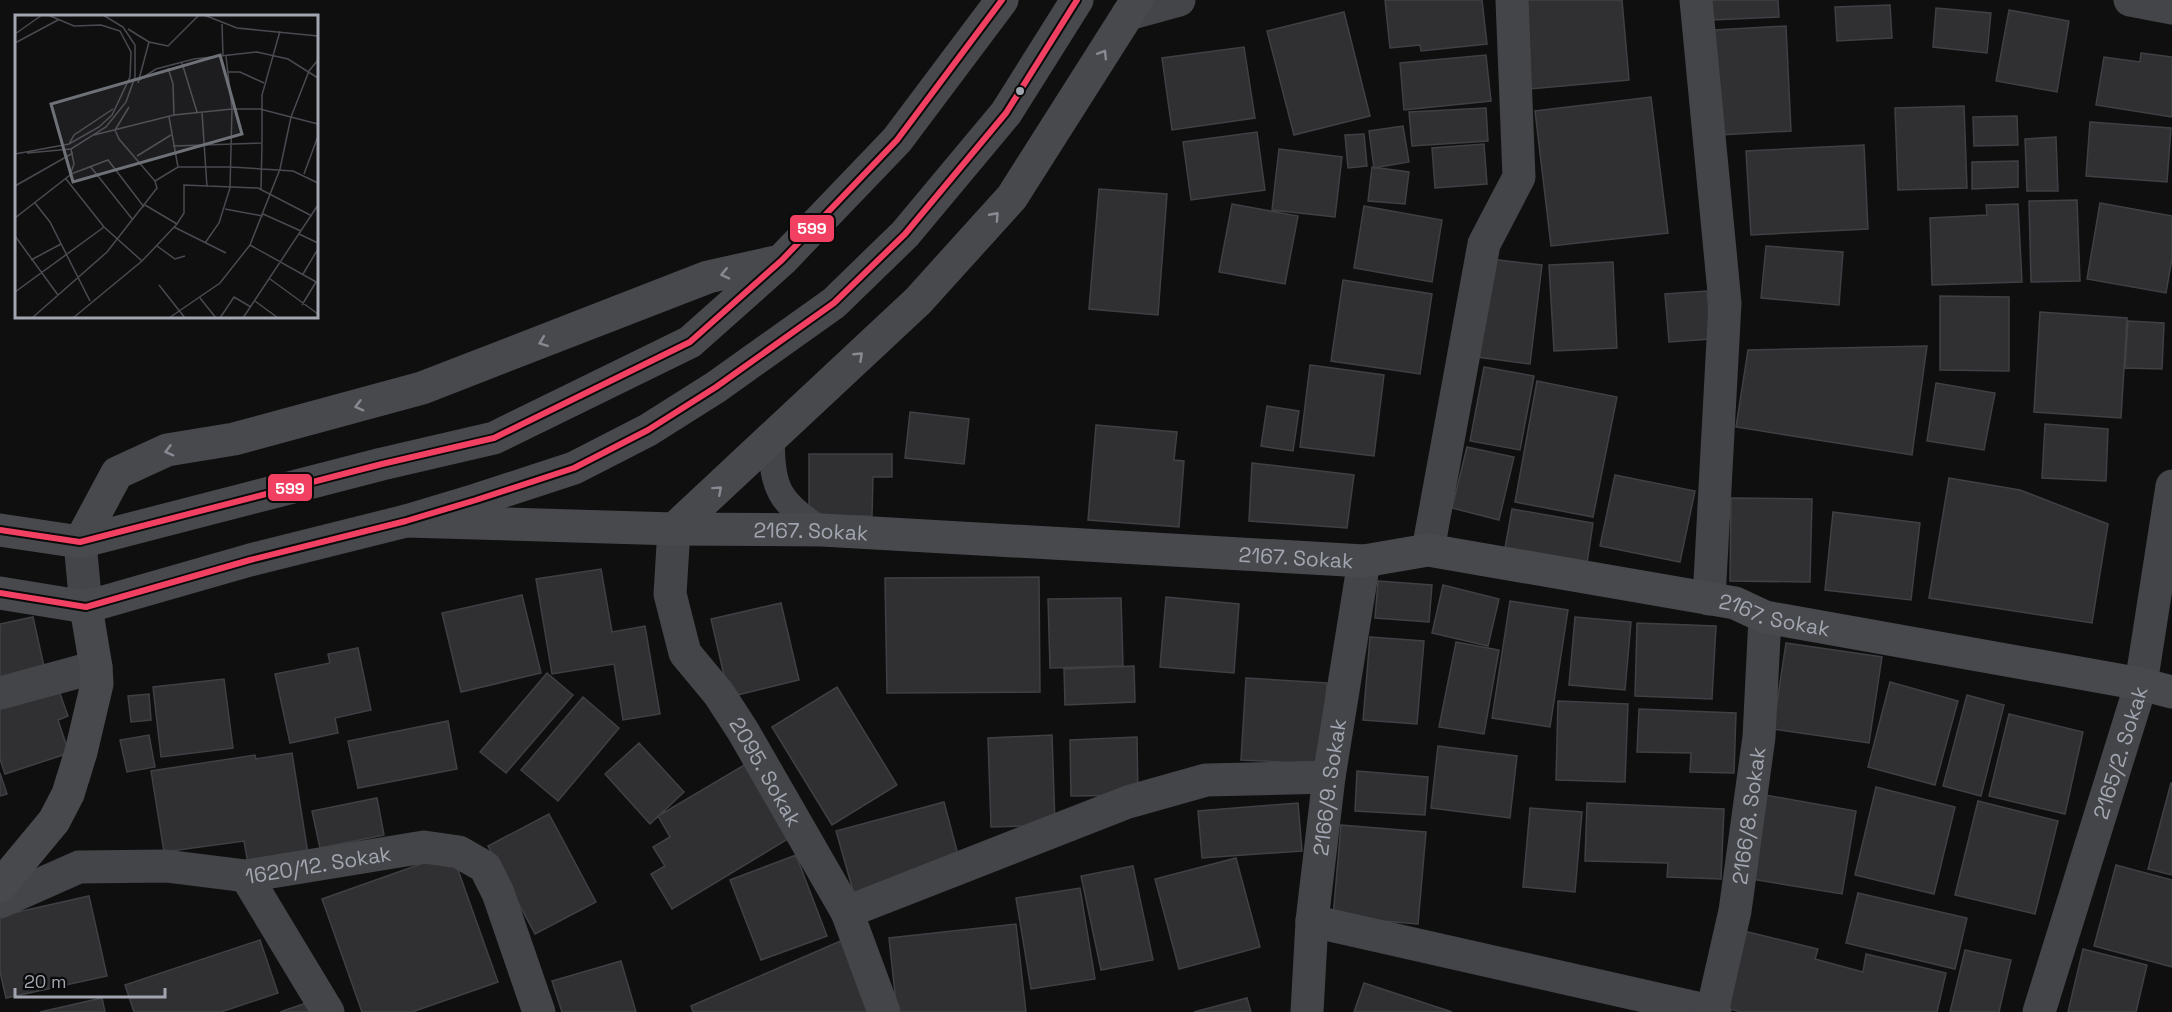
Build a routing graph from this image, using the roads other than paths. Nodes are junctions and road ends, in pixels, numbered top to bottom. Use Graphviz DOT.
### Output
graph roads {
  1 [pos="1002,0"];
  2 [pos="1077,0"];
  3 [pos="1179,0"];
  4 [pos="1512,0"];
  5 [pos="1696,0"];
  6 [pos="2130,0"];
  7 [pos="1132,7"];
  8 [pos="2172,8"];
  9 [pos="782,260"];
  10 [pos="772,439"];
  11 [pos="2172,486"];
  12 [pos="406,522"];
  13 [pos="674,529"];
  14 [pos="0,530"];
  15 [pos="822,530"];
  16 [pos="80,542"];
  17 [pos="1428,550"];
  18 [pos="1364,561"];
  19 [pos="0,593"];
  20 [pos="1709,599"];
  21 [pos="86,607"];
  22 [pos="1765,617"];
  23 [pos="96,667"];
  24 [pos="2141,684"];
  25 [pos="2172,692"];
  26 [pos="0,693"];
  27 [pos="1329,777"];
  28 [pos="246,876"];
  29 [pos="0,886"];
  30 [pos="0,902"];
  31 [pos="847,912"];
  32 [pos="1312,921"];
  33 [pos="328,1012"];
  34 [pos="539,1012"];
  35 [pos="884,1012"];
  36 [pos="1307,1012"];
  37 [pos="1713,1012"];
  38 [pos="2039,1012"];
  1 -- 9 [label="main road"];
  2 -- 12 [label="main road"];
  3 -- 7 [label="street"];
  4 -- 17 [label="street"];
  5 -- 20 [label="street"];
  6 -- 8 [label="street"];
  10 -- 7 [label="main road, one-way"];
  9 -- 16 [label="main road"];
  9 -- 16 [label="main road, one-way"];
  13 -- 10 [label="main road, one-way"];
  10 -- 15 [label="lane"];
  11 -- 24 [label="street, 2165/2. Sokak"];
  12 -- 13 [label="main road, 2167. Sokak"];
  12 -- 21 [label="main road"];
  13 -- 15 [label="main road, 2167. Sokak"];
  13 -- 31 [label="street, 2095. Sokak"];
  14 -- 16 [label="main road"];
  15 -- 18 [label="main road, 2167. Sokak"];
  16 -- 21 [label="street"];
  17 -- 18 [label="main road, 2167. Sokak"];
  17 -- 20 [label="main road, 2167. Sokak"];
  18 -- 27 [label="street, 2166/9. Sokak"];
  19 -- 21 [label="main road"];
  20 -- 22 [label="main road, 2167. Sokak"];
  21 -- 23 [label="main road"];
  22 -- 24 [label="main road, 2167. Sokak"];
  22 -- 37 [label="street, 2166/8. Sokak"];
  23 -- 26 [label="street"];
  23 -- 29 [label="main road"];
  24 -- 25 [label="main road, 2167. Sokak"];
  24 -- 38 [label="street, 2165/2. Sokak"];
  27 -- 31 [label="street"];
  27 -- 32 [label="street, 2166/9. Sokak"];
  28 -- 30 [label="street, 1620/12. Sokak"];
  28 -- 33 [label="street"];
  28 -- 34 [label="street, 1620/12. Sokak"];
  31 -- 35 [label="street, 2095. Sokak"];
  32 -- 36 [label="street, 2166/9. Sokak"];
  32 -- 37 [label="street"];
}
